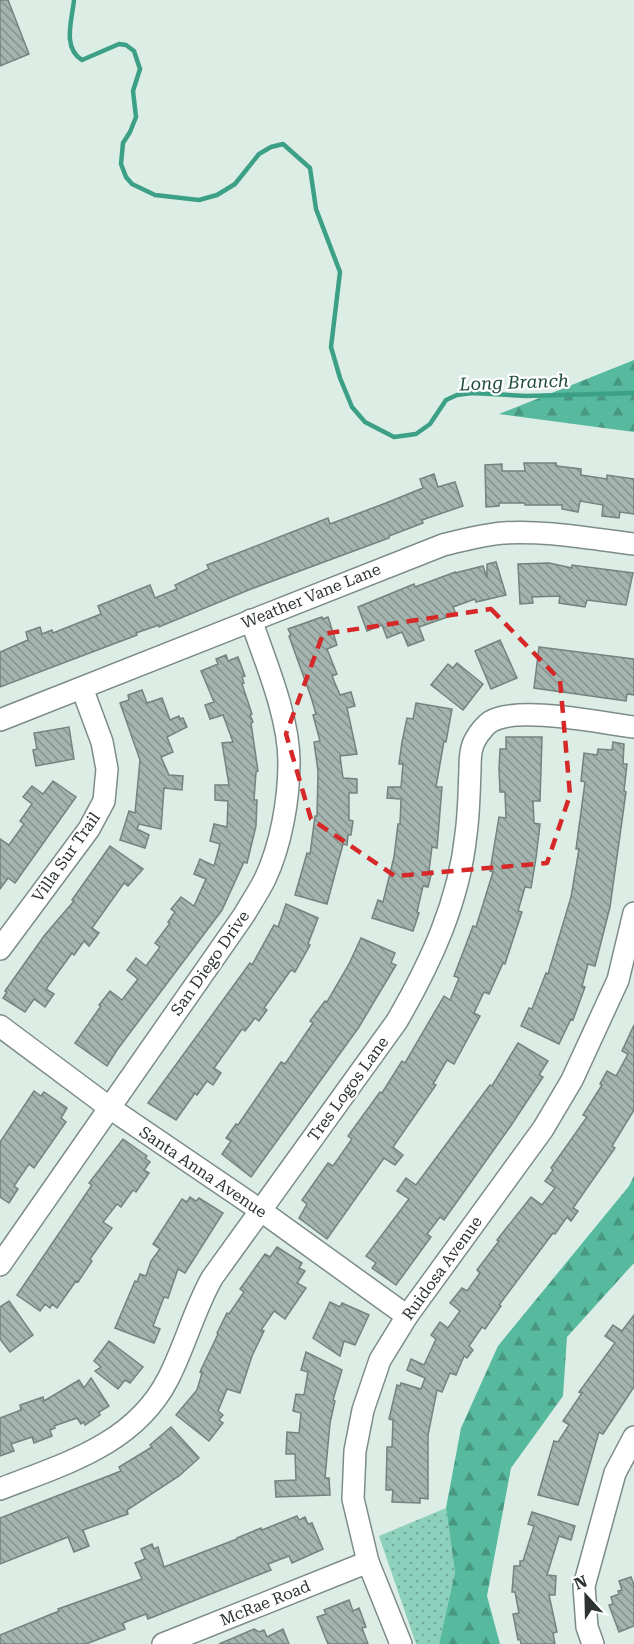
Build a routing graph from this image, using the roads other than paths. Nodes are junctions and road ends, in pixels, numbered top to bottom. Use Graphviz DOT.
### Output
graph roads {
  1 [pos="634,544"];
  2 [pos="251,620"];
  3 [pos="82,688"];
  4 [pos="0,720"];
  5 [pos="634,727"];
  6 [pos="634,914"];
  7 [pos="0,949"];
  8 [pos="0,1026"];
  9 [pos="110,1108"];
  10 [pos="260,1210"];
  11 [pos="0,1265"];
  12 [pos="407,1316"];
  13 [pos="634,1437"];
  14 [pos="0,1489"];
  15 [pos="368,1562"];
  16 [pos="199,1637"];
  17 [pos="163,1644"];
  18 [pos="401,1644"];
  19 [pos="593,1644"];
  1 -- 2 [label="street, Weather Vane Lane"];
  2 -- 3 [label="street, Weather Vane Lane"];
  2 -- 9 [label="street, San Diego Drive"];
  3 -- 4 [label="street, Weather Vane Lane"];
  3 -- 7 [label="street, Villa Sur Trail"];
  5 -- 10 [label="street, Tres Logos Lane"];
  6 -- 12 [label="street, Ruidosa Avenue"];
  8 -- 9 [label="street, Santa Anna Avenue"];
  9 -- 10 [label="street, Santa Anna Avenue"];
  9 -- 11 [label="street, San Diego Drive"];
  10 -- 12 [label="street, Santa Anna Avenue"];
  10 -- 14 [label="street, Tres Logos Lane"];
  12 -- 15 [label="street, Ruidosa Avenue"];
  13 -- 19 [label="street"];
  15 -- 16 [label="street, McRae Road"];
  15 -- 18 [label="street, Ruidosa Avenue"];
  16 -- 17 [label="street, McRae Road"];
}
